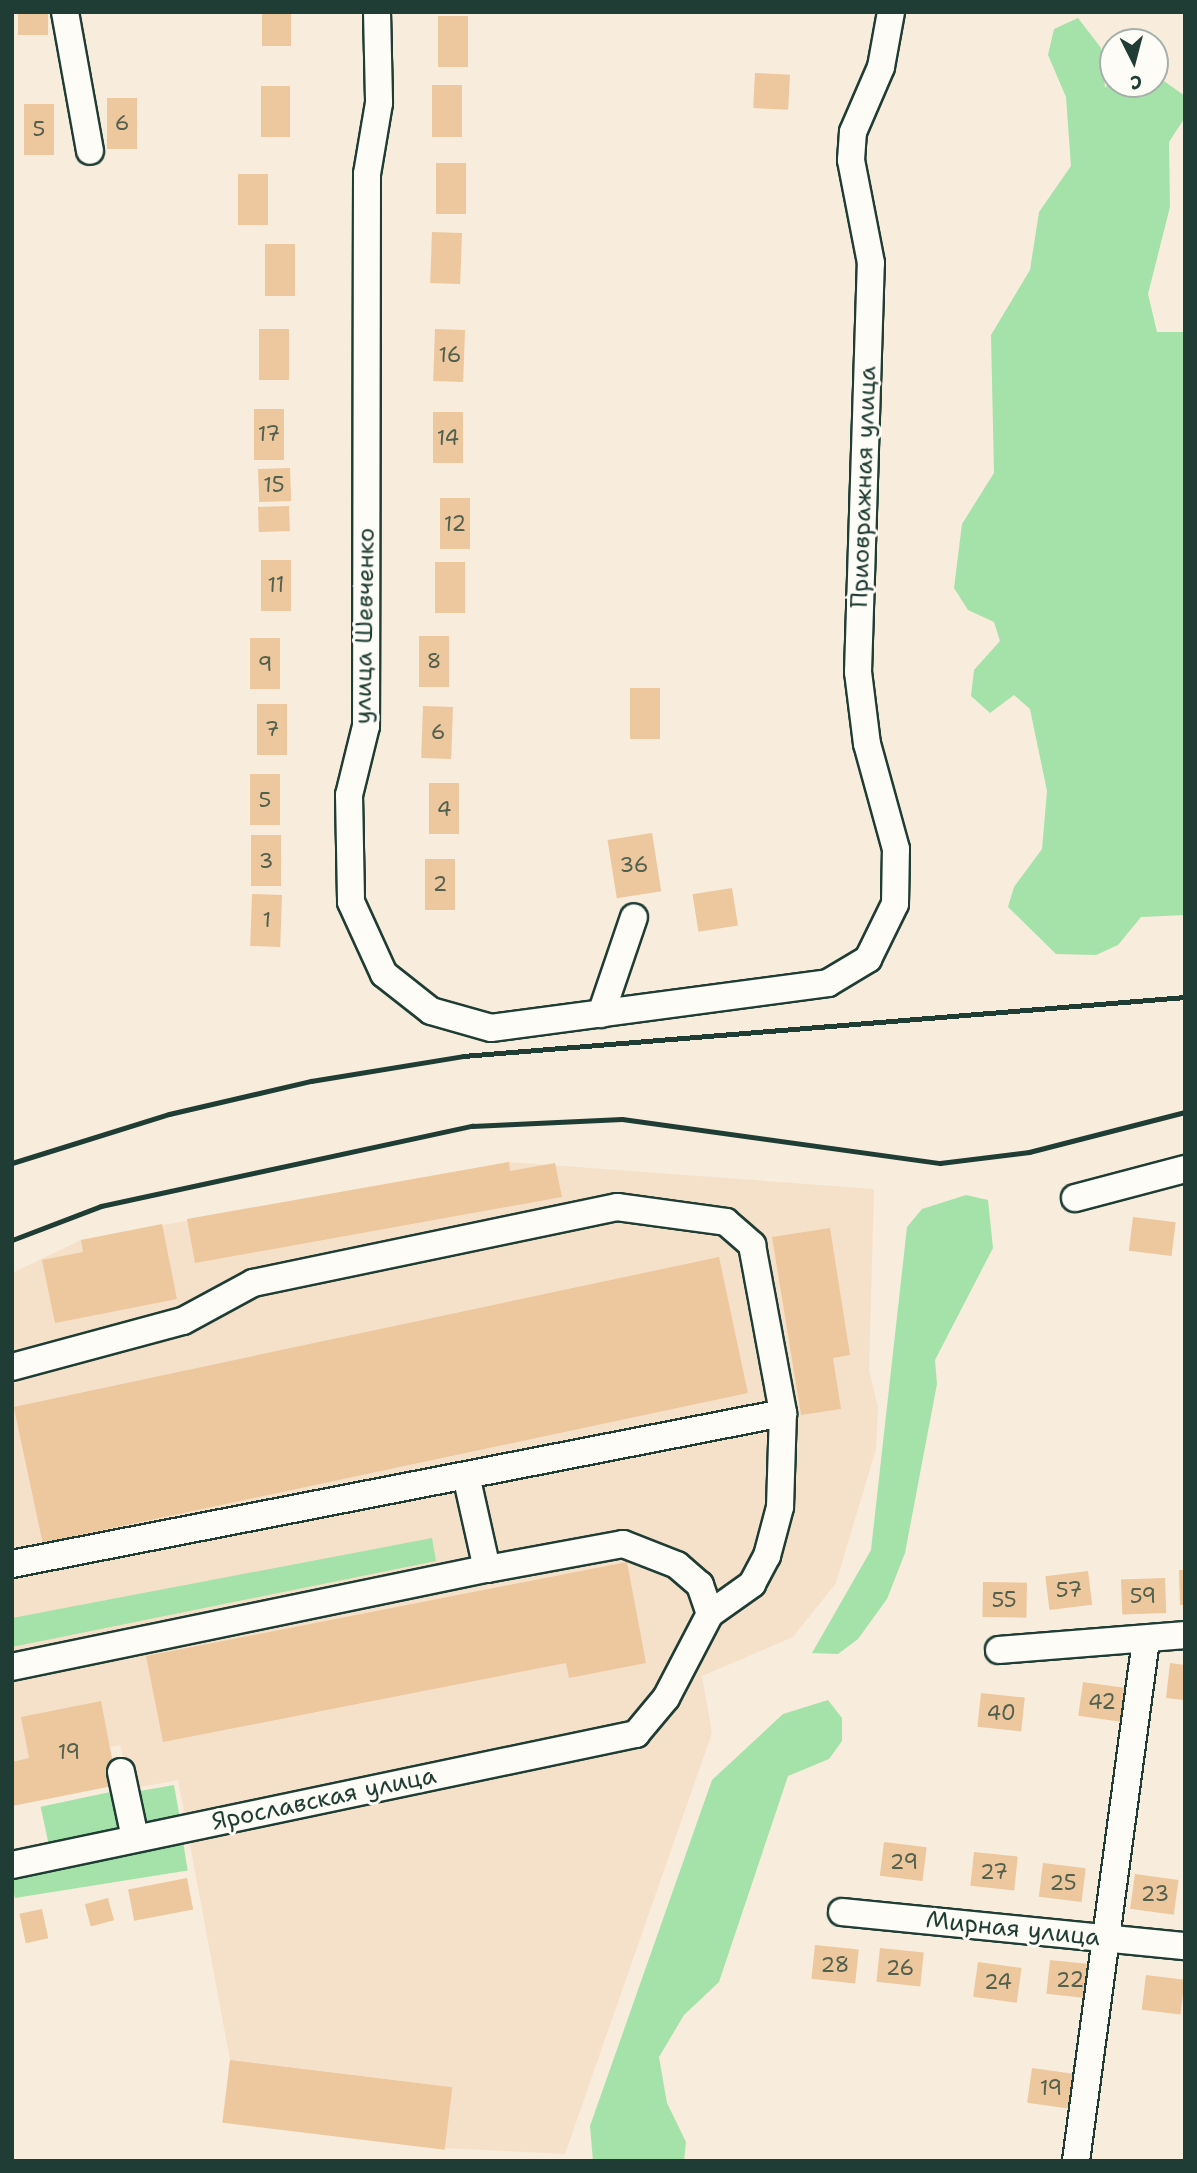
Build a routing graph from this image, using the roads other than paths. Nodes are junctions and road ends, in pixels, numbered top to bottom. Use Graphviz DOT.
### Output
graph roads {
  1 [pos="65,12"];
  2 [pos="377,12"];
  3 [pos="891,12"];
  4 [pos="90,151"];
  5 [pos="634,917"];
  6 [pos="868,959"];
  7 [pos="601,1014"];
  8 [pos="1185,1170"];
  9 [pos="1075,1198"];
  10 [pos="12,1367"];
  11 [pos="782,1413"];
  12 [pos="466,1475"];
  13 [pos="12,1564"];
  14 [pos="487,1569"];
  15 [pos="710,1614"];
  16 [pos="1185,1635"];
  17 [pos="1146,1640"];
  18 [pos="999,1650"];
  19 [pos="12,1667"];
  20 [pos="121,1772"];
  21 [pos="135,1838"];
  22 [pos="12,1865"];
  23 [pos="842,1912"];
  24 [pos="1107,1938"];
  25 [pos="1185,1946"];
  26 [pos="1076,2161"];
  1 -- 4 [label="street"];
  2 -- 7 [label="street, улица Шевченко"];
  3 -- 6 [label="street, Приовражная улица"];
  5 -- 7 [label="street"];
  6 -- 7 [label="street, улица Шевченко"];
  8 -- 9 [label="street"];
  10 -- 11 [label="street"];
  11 -- 12 [label="street"];
  11 -- 15 [label="street"];
  12 -- 13 [label="street"];
  12 -- 14 [label="street"];
  14 -- 15 [label="street"];
  14 -- 19 [label="street"];
  15 -- 21 [label="street, Ярославская улица"];
  16 -- 17 [label="street"];
  17 -- 18 [label="street"];
  17 -- 24 [label="street"];
  20 -- 21 [label="street"];
  21 -- 22 [label="street, Ярославская улица"];
  23 -- 24 [label="street, Мирная улица"];
  24 -- 25 [label="street, Мирная улица"];
  24 -- 26 [label="street"];
}
